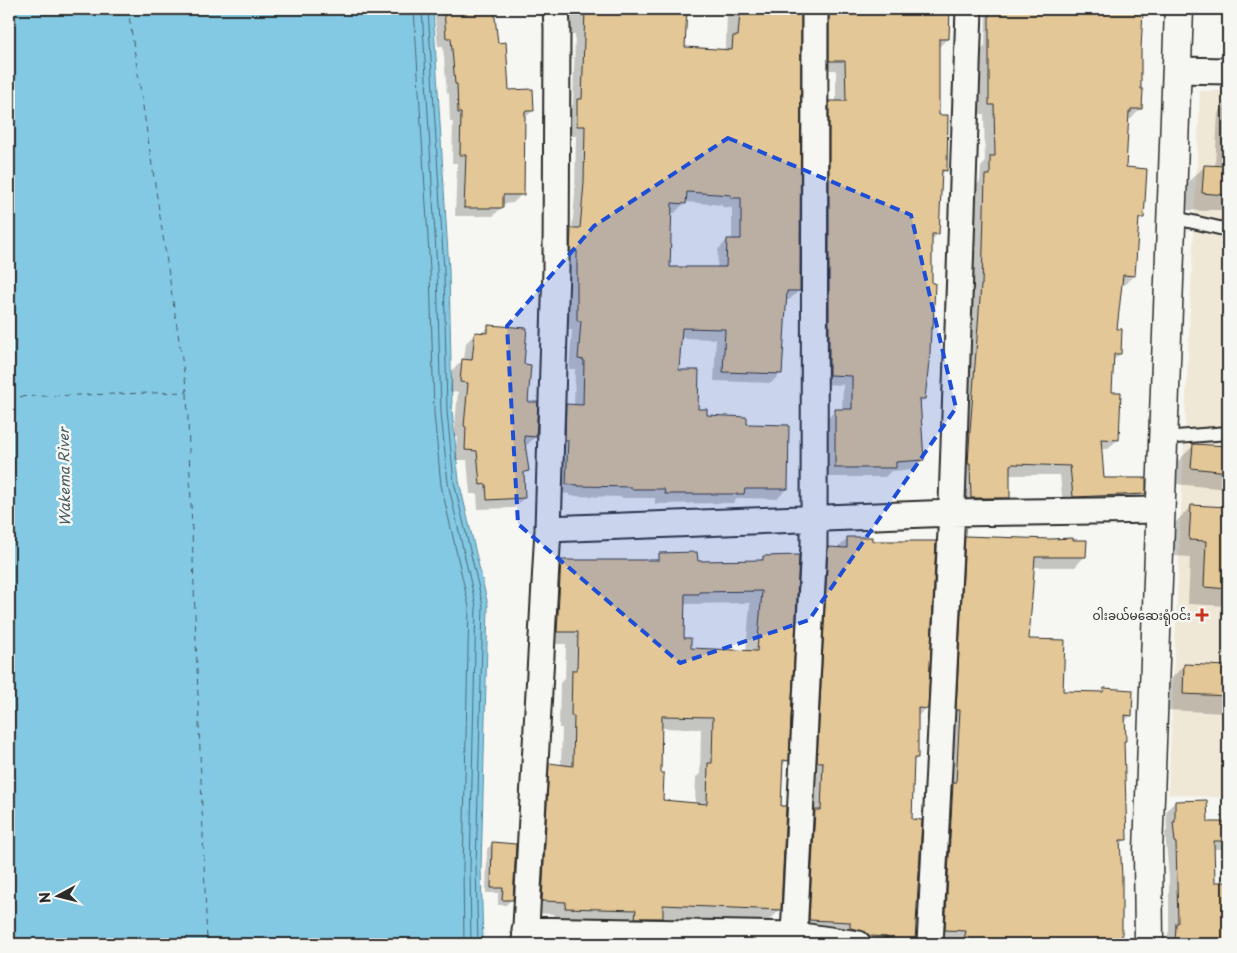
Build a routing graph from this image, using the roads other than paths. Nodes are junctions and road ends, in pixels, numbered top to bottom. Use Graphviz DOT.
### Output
graph roads {
  1 [pos="556,9"];
  2 [pos="815,9"];
  3 [pos="969,9"];
  4 [pos="1179,9"];
  5 [pos="1177,70"];
  6 [pos="1228,71"];
  7 [pos="1171,217"];
  8 [pos="1228,230"];
  9 [pos="1228,433"];
  10 [pos="1163,438"];
  11 [pos="1161,510"];
  12 [pos="952,513"];
  13 [pos="814,518"];
  14 [pos="548,529"];
  15 [pos="525,937"];
  16 [pos="795,940"];
  17 [pos="858,944"];
  18 [pos="930,944"];
  19 [pos="1149,944"];
  1 -- 14 [label="street"];
  2 -- 13 [label="street"];
  3 -- 12 [label="street"];
  4 -- 5 [label="street"];
  5 -- 6 [label="street"];
  5 -- 7 [label="street"];
  7 -- 8 [label="lane"];
  7 -- 10 [label="street"];
  9 -- 10 [label="lane"];
  10 -- 11 [label="street"];
  11 -- 12 [label="street"];
  11 -- 19 [label="street"];
  12 -- 13 [label="street"];
  12 -- 18 [label="street"];
  13 -- 14 [label="street"];
  13 -- 16 [label="street"];
  14 -- 15 [label="street"];
  15 -- 16 [label="street"];
  16 -- 17 [label="street"];
}
